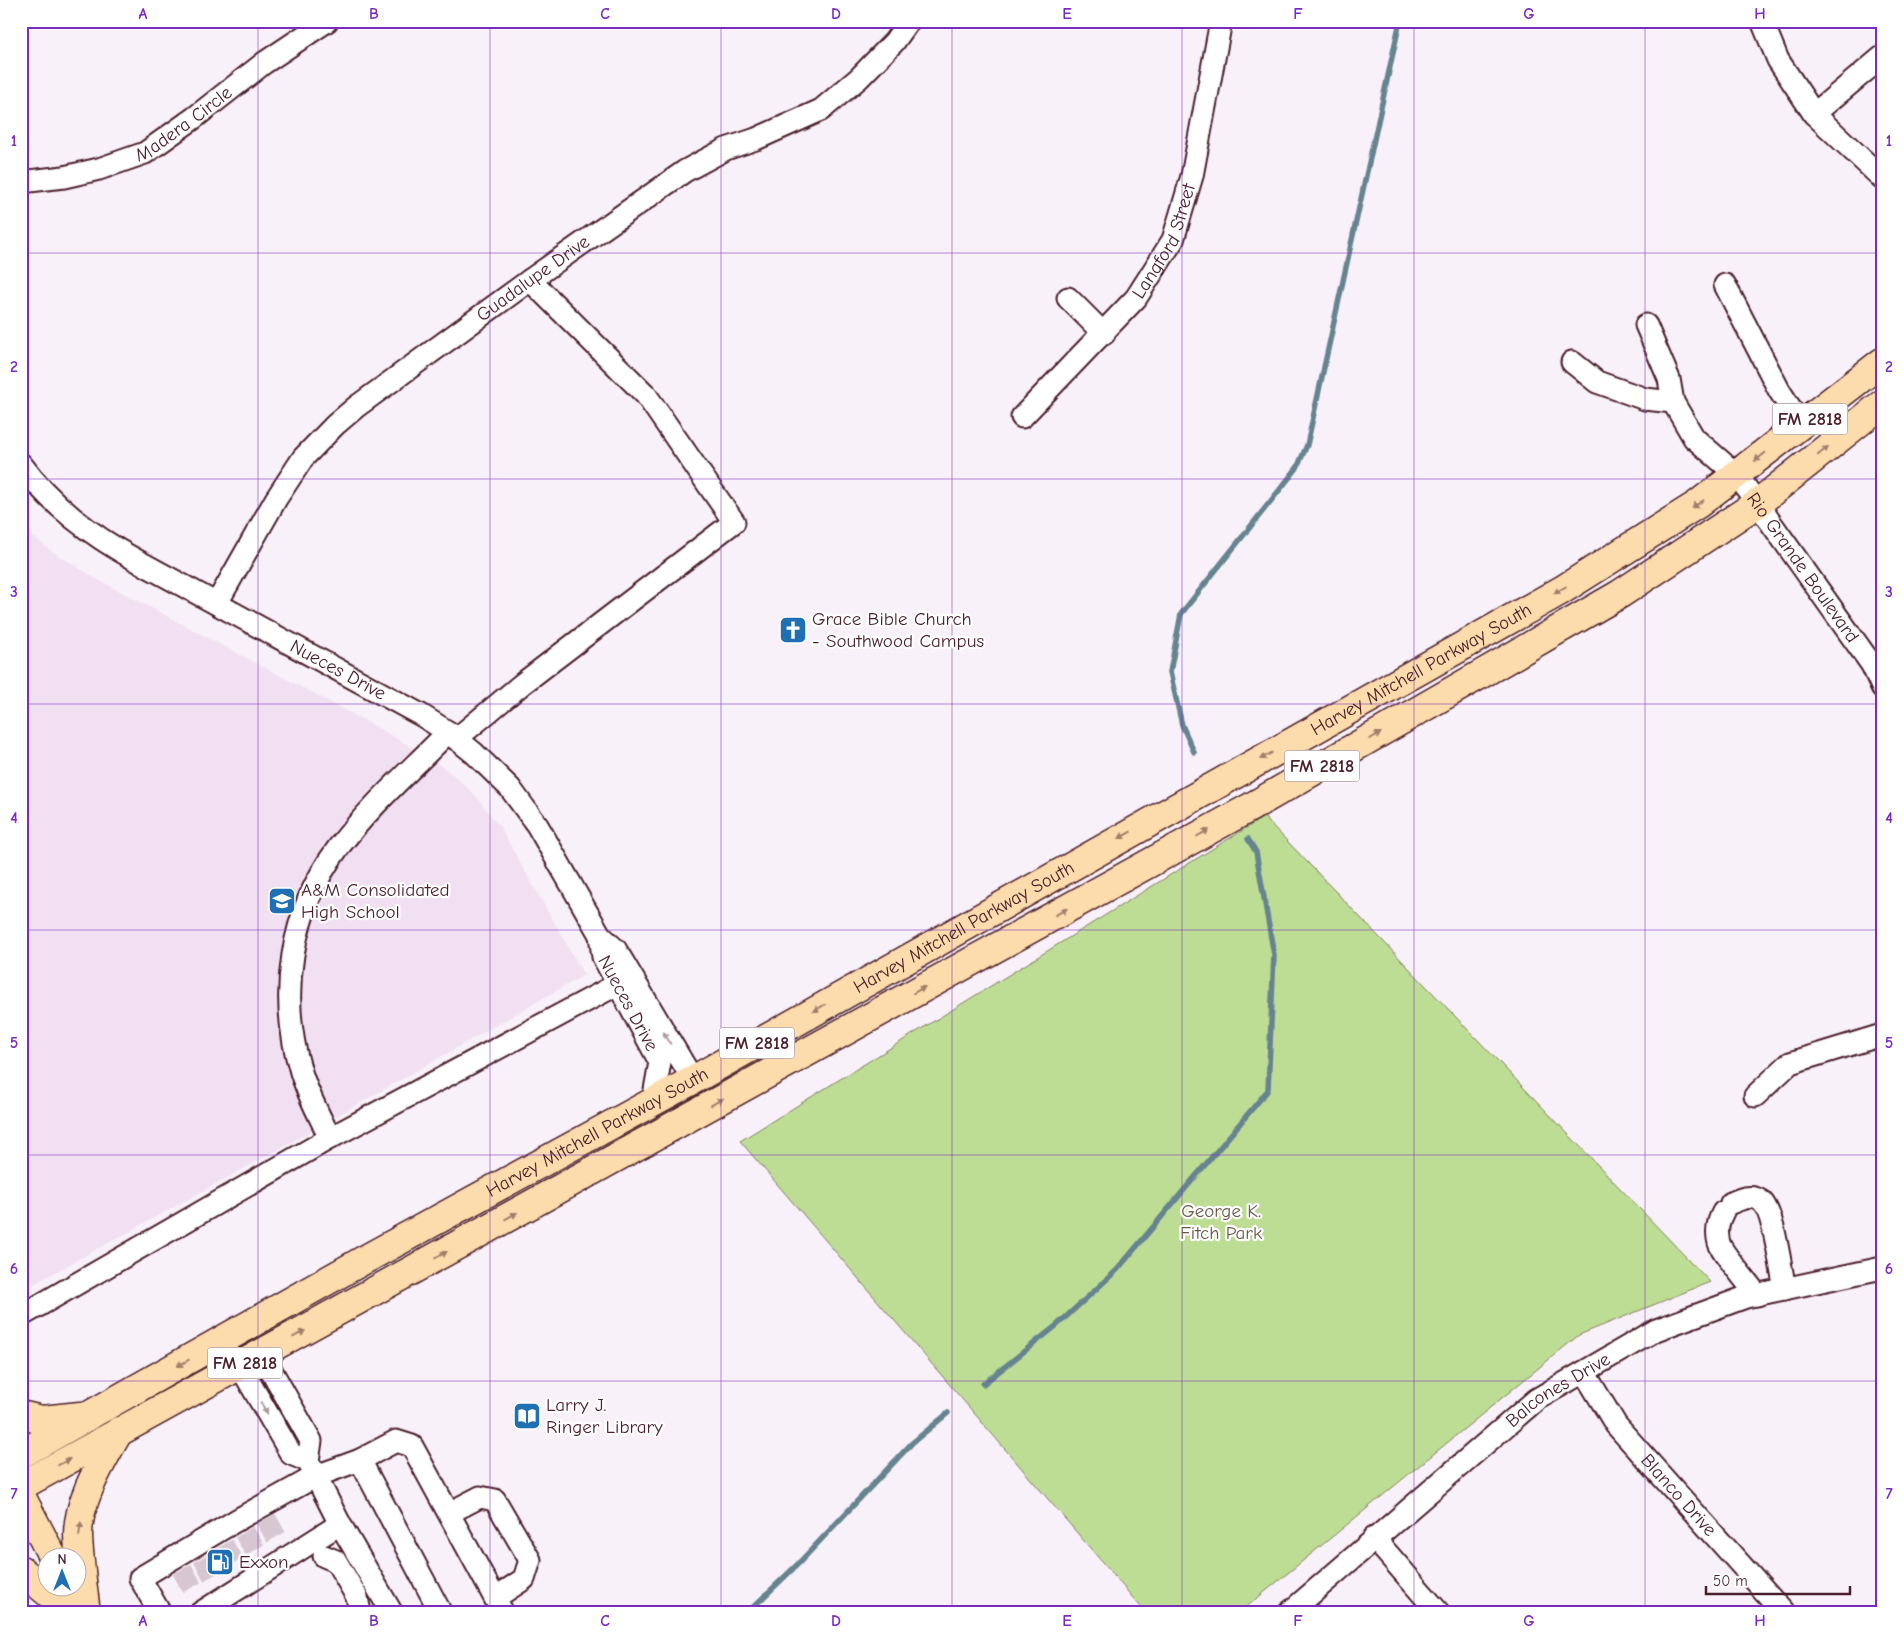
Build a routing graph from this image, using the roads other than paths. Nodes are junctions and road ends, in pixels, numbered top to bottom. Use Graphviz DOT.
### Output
graph roads {
  1 [pos="327,21"];
  2 [pos="909,21"];
  3 [pos="1220,21"];
  4 [pos="1762,21"];
  5 [pos="1882,57"];
  6 [pos="1814,114"];
  7 [pos="1882,178"];
  8 [pos="21,182"];
  9 [pos="530,280"];
  10 [pos="1724,285"];
  11 [pos="1068,298"];
  12 [pos="1646,325"];
  13 [pos="1104,334"];
  14 [pos="1572,362"];
  15 [pos="1882,362"];
  16 [pos="1673,402"];
  17 [pos="1882,404"];
  18 [pos="1022,417"];
  19 [pos="1801,425"];
  20 [pos="23,470"];
  21 [pos="1737,475"];
  22 [pos="1758,503"];
  23 [pos="217,603"];
  24 [pos="1882,687"];
  25 [pos="452,736"];
  26 [pos="600,935"];
  27 [pos="618,984"];
  28 [pos="1882,1035"];
  29 [pos="693,1080"];
  30 [pos="1755,1096"];
  31 [pos="653,1101"];
  32 [pos="674,1125"];
  33 [pos="330,1138"];
  34 [pos="1882,1268"];
  35 [pos="1785,1289"];
  36 [pos="1757,1295"];
  37 [pos="21,1316"];
  38 [pos="251,1360"];
  39 [pos="1584,1372"];
  40 [pos="91,1414"];
  41 [pos="21,1415"];
  42 [pos="119,1431"];
  43 [pos="21,1454"];
  44 [pos="360,1460"];
  45 [pos="312,1468"];
  46 [pos="21,1486"];
  47 [pos="21,1496"];
  48 [pos="449,1513"];
  49 [pos="1374,1538"];
  50 [pos="328,1544"];
  51 [pos="47,1546"];
  52 [pos="21,1570"];
  53 [pos="72,1596"];
  54 [pos="200,1605"];
  55 [pos="499,1606"];
  56 [pos="356,1608"];
  57 [pos="72,1613"];
  58 [pos="80,1613"];
  59 [pos="86,1613"];
  60 [pos="160,1613"];
  61 [pos="378,1613"];
  62 [pos="392,1613"];
  63 [pos="441,1613"];
  64 [pos="1289,1613"];
  65 [pos="1439,1613"];
  66 [pos="1784,1613"];
  1 -- 8 [label="street, Madera Circle"];
  2 -- 9 [label="street, Guadalupe Drive"];
  3 -- 13 [label="street, Langford Street"];
  4 -- 6 [label="street"];
  5 -- 6 [label="street"];
  6 -- 7 [label="street"];
  9 -- 23 [label="street, Guadalupe Drive"];
  9 -- 25 [label="street"];
  10 -- 19 [label="street"];
  11 -- 13 [label="street"];
  12 -- 16 [label="street, Rio Grande Boulevard"];
  13 -- 18 [label="street, Langford Street"];
  14 -- 16 [label="street"];
  15 -- 19 [label="main road, Harvey Mitchell Parkway South / FM 2818"];
  16 -- 21 [label="street, Rio Grande Boulevard"];
  22 -- 17 [label="main road, Harvey Mitchell Parkway South / FM 2818, one-way"];
  19 -- 21 [label="main road, Harvey Mitchell Parkway South / FM 2818, one-way"];
  20 -- 23 [label="street, Nueces Drive"];
  21 -- 22 [label="street, Rio Grande Boulevard"];
  21 -- 29 [label="main road, Harvey Mitchell Parkway South / FM 2818, one-way"];
  22 -- 24 [label="street, Rio Grande Boulevard"];
  32 -- 22 [label="main road, Harvey Mitchell Parkway South / FM 2818, one-way"];
  23 -- 25 [label="street, Nueces Drive"];
  25 -- 26 [label="street, Nueces Drive"];
  25 -- 33 [label="street"];
  26 -- 27 [label="street, Nueces Drive"];
  29 -- 26 [label="street, Nueces Drive, one-way"];
  27 -- 31 [label="street, Nueces Drive"];
  27 -- 33 [label="street"];
  28 -- 30 [label="street"];
  29 -- 31 [label="main road, Harvey Mitchell Parkway South / FM 2818"];
  29 -- 32 [label="main road"];
  31 -- 40 [label="main road, Harvey Mitchell Parkway South / FM 2818, one-way"];
  38 -- 32 [label="main road, Harvey Mitchell Parkway South / FM 2818, one-way"];
  33 -- 37 [label="street"];
  34 -- 35 [label="street, Balcones Drive"];
  35 -- 36 [label="street, Balcones Drive"];
  35 -- 36 [label="street"];
  36 -- 39 [label="street, Balcones Drive"];
  38 -- 42 [label="main road, Harvey Mitchell Parkway South / FM 2818"];
  38 -- 45 [label="street"];
  39 -- 49 [label="street, Balcones Drive"];
  39 -- 66 [label="street, Blanco Drive"];
  40 -- 41 [label="main road"];
  40 -- 43 [label="main road, Harvey Mitchell Parkway South / FM 2818"];
  46 -- 42 [label="main road, Harvey Mitchell Parkway South / FM 2818, one-way"];
  59 -- 42 [label="main road, one-way"];
  44 -- 45 [label="street"];
  44 -- 48 [label="street"];
  44 -- 63 [label="street"];
  45 -- 50 [label="street"];
  45 -- 60 [label="street"];
  47 -- 51 [label="main road"];
  48 -- 55 [label="street"];
  48 -- 55 [label="street"];
  49 -- 64 [label="street, Balcones Drive"];
  49 -- 65 [label="street"];
  50 -- 54 [label="street"];
  50 -- 56 [label="street"];
  50 -- 61 [label="street"];
  50 -- 62 [label="street"];
  52 -- 57 [label="main road"];
  53 -- 58 [label="main road"];
}
